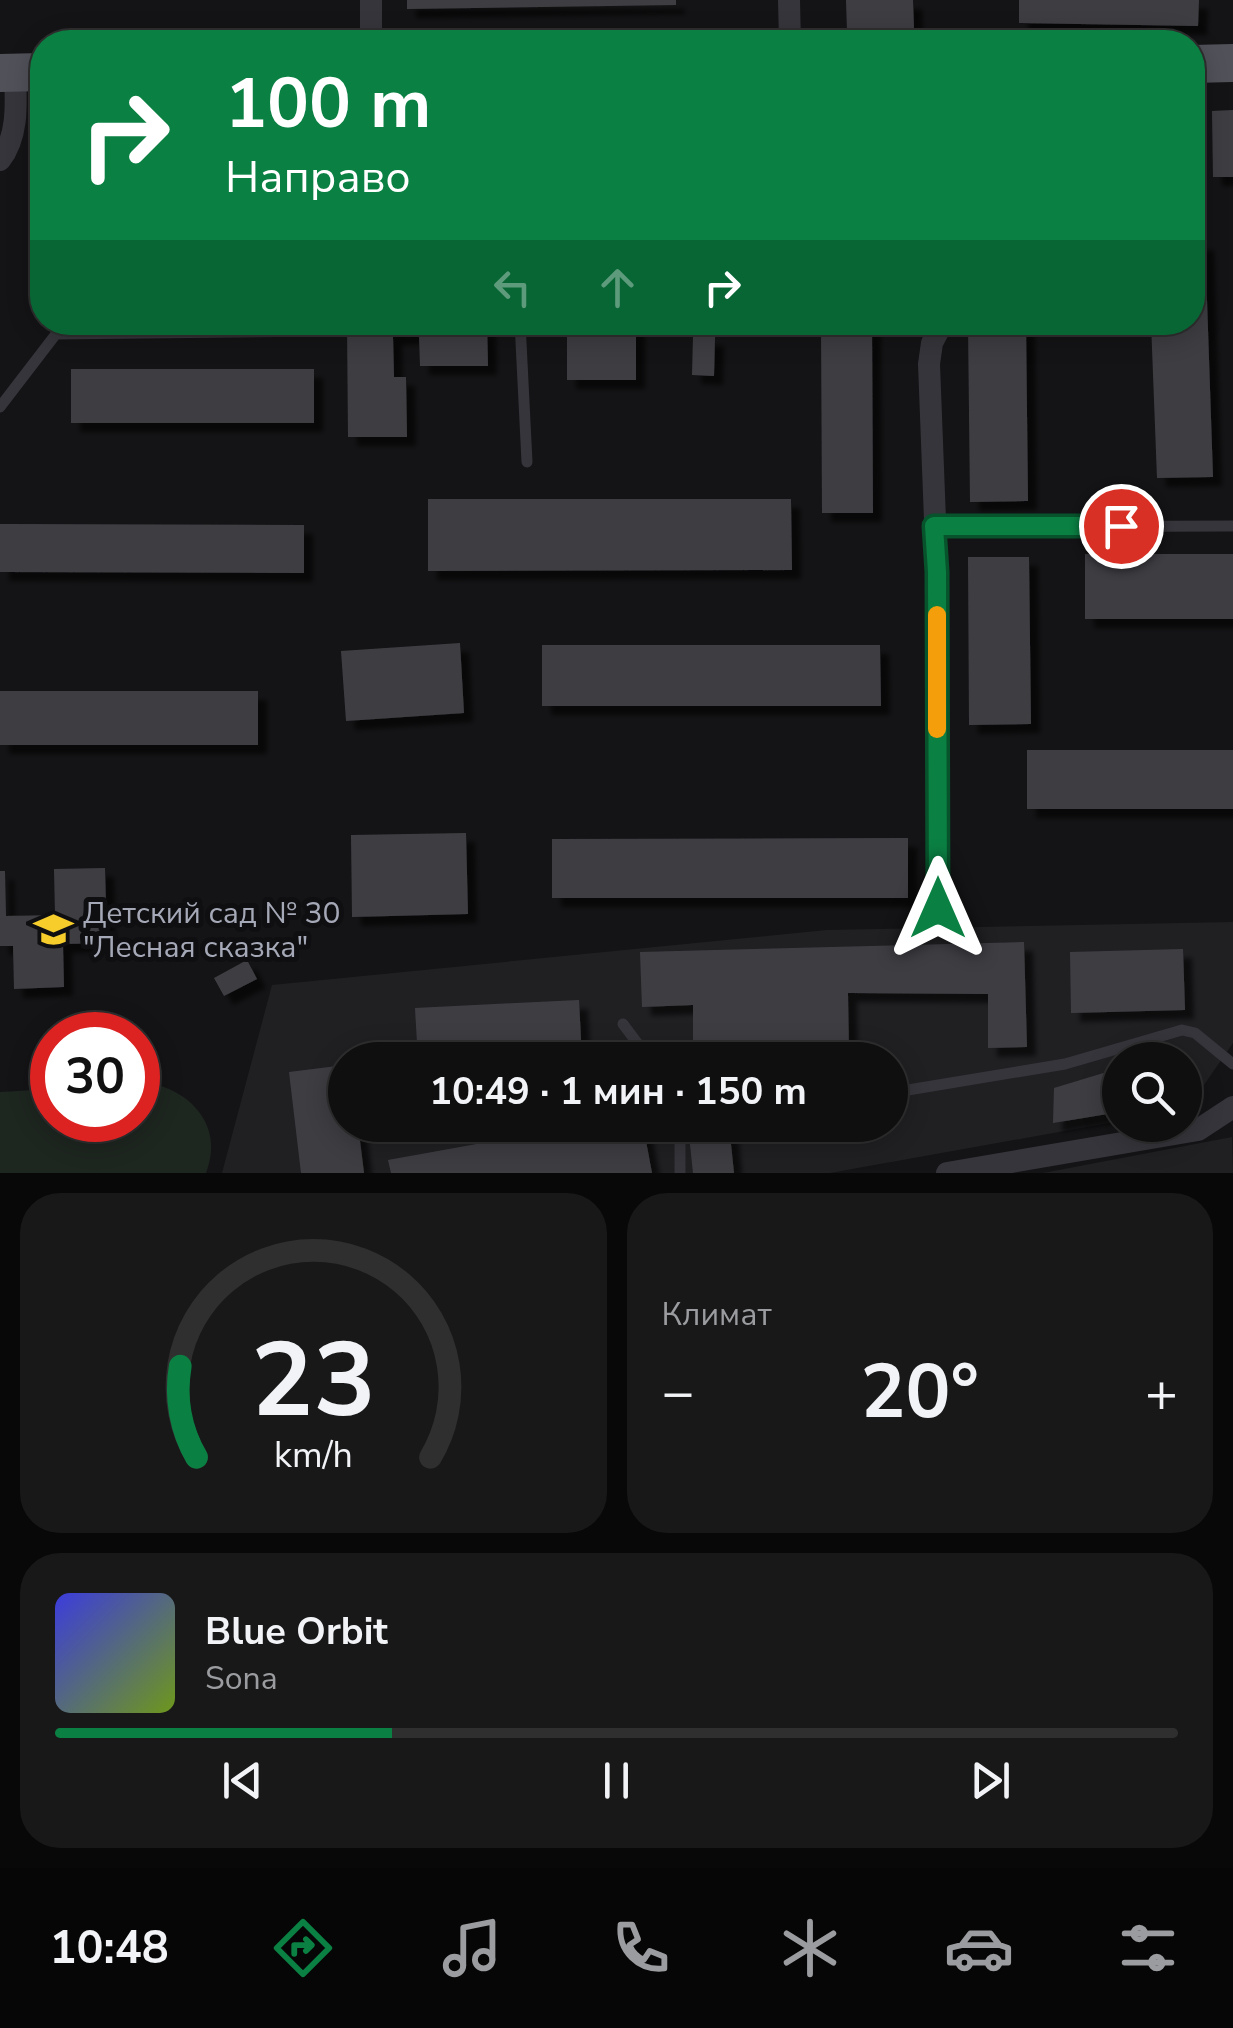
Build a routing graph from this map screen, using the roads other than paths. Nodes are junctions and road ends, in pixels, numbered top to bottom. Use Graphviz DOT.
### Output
graph roads {
  1 [pos="371,0"];
  2 [pos="790,0"];
  3 [pos="372,30"];
  4 [pos="790,30"];
  5 [pos="1233,63"];
  6 [pos="1205,64"];
  7 [pos="19,73"];
  8 [pos="0,160"];
  9 [pos="55,335"];
  10 [pos="521,335"];
  11 [pos="936,335"];
  12 [pos="0,408"];
  13 [pos="526,462"];
  14 [pos="934,526"];
  15 [pos="1233,526"];
  16 [pos="938,908"];
  17 [pos="623,1024"];
  18 [pos="636,1042"];
  19 [pos="1233,1064"];
  20 [pos="908,1090"];
  21 [pos="1233,1107"];
  22 [pos="680,1142"];
  23 [pos="680,1173"];
  24 [pos="947,1173"];
  1 -- 3 [label="street"];
  2 -- 4 [label="street"];
  5 -- 6 [label="main road"];
  7 -- 8 [label="street"];
  9 -- 12 [label="lane"];
  10 -- 13 [label="lane"];
  11 -- 14 [label="street"];
  14 -- 15 [label="lane"];
  14 -- 16 [label="street"];
  17 -- 18 [label="lane"];
  19 -- 20 [label="lane"];
  21 -- 24 [label="street"];
  22 -- 23 [label="lane"];
}
